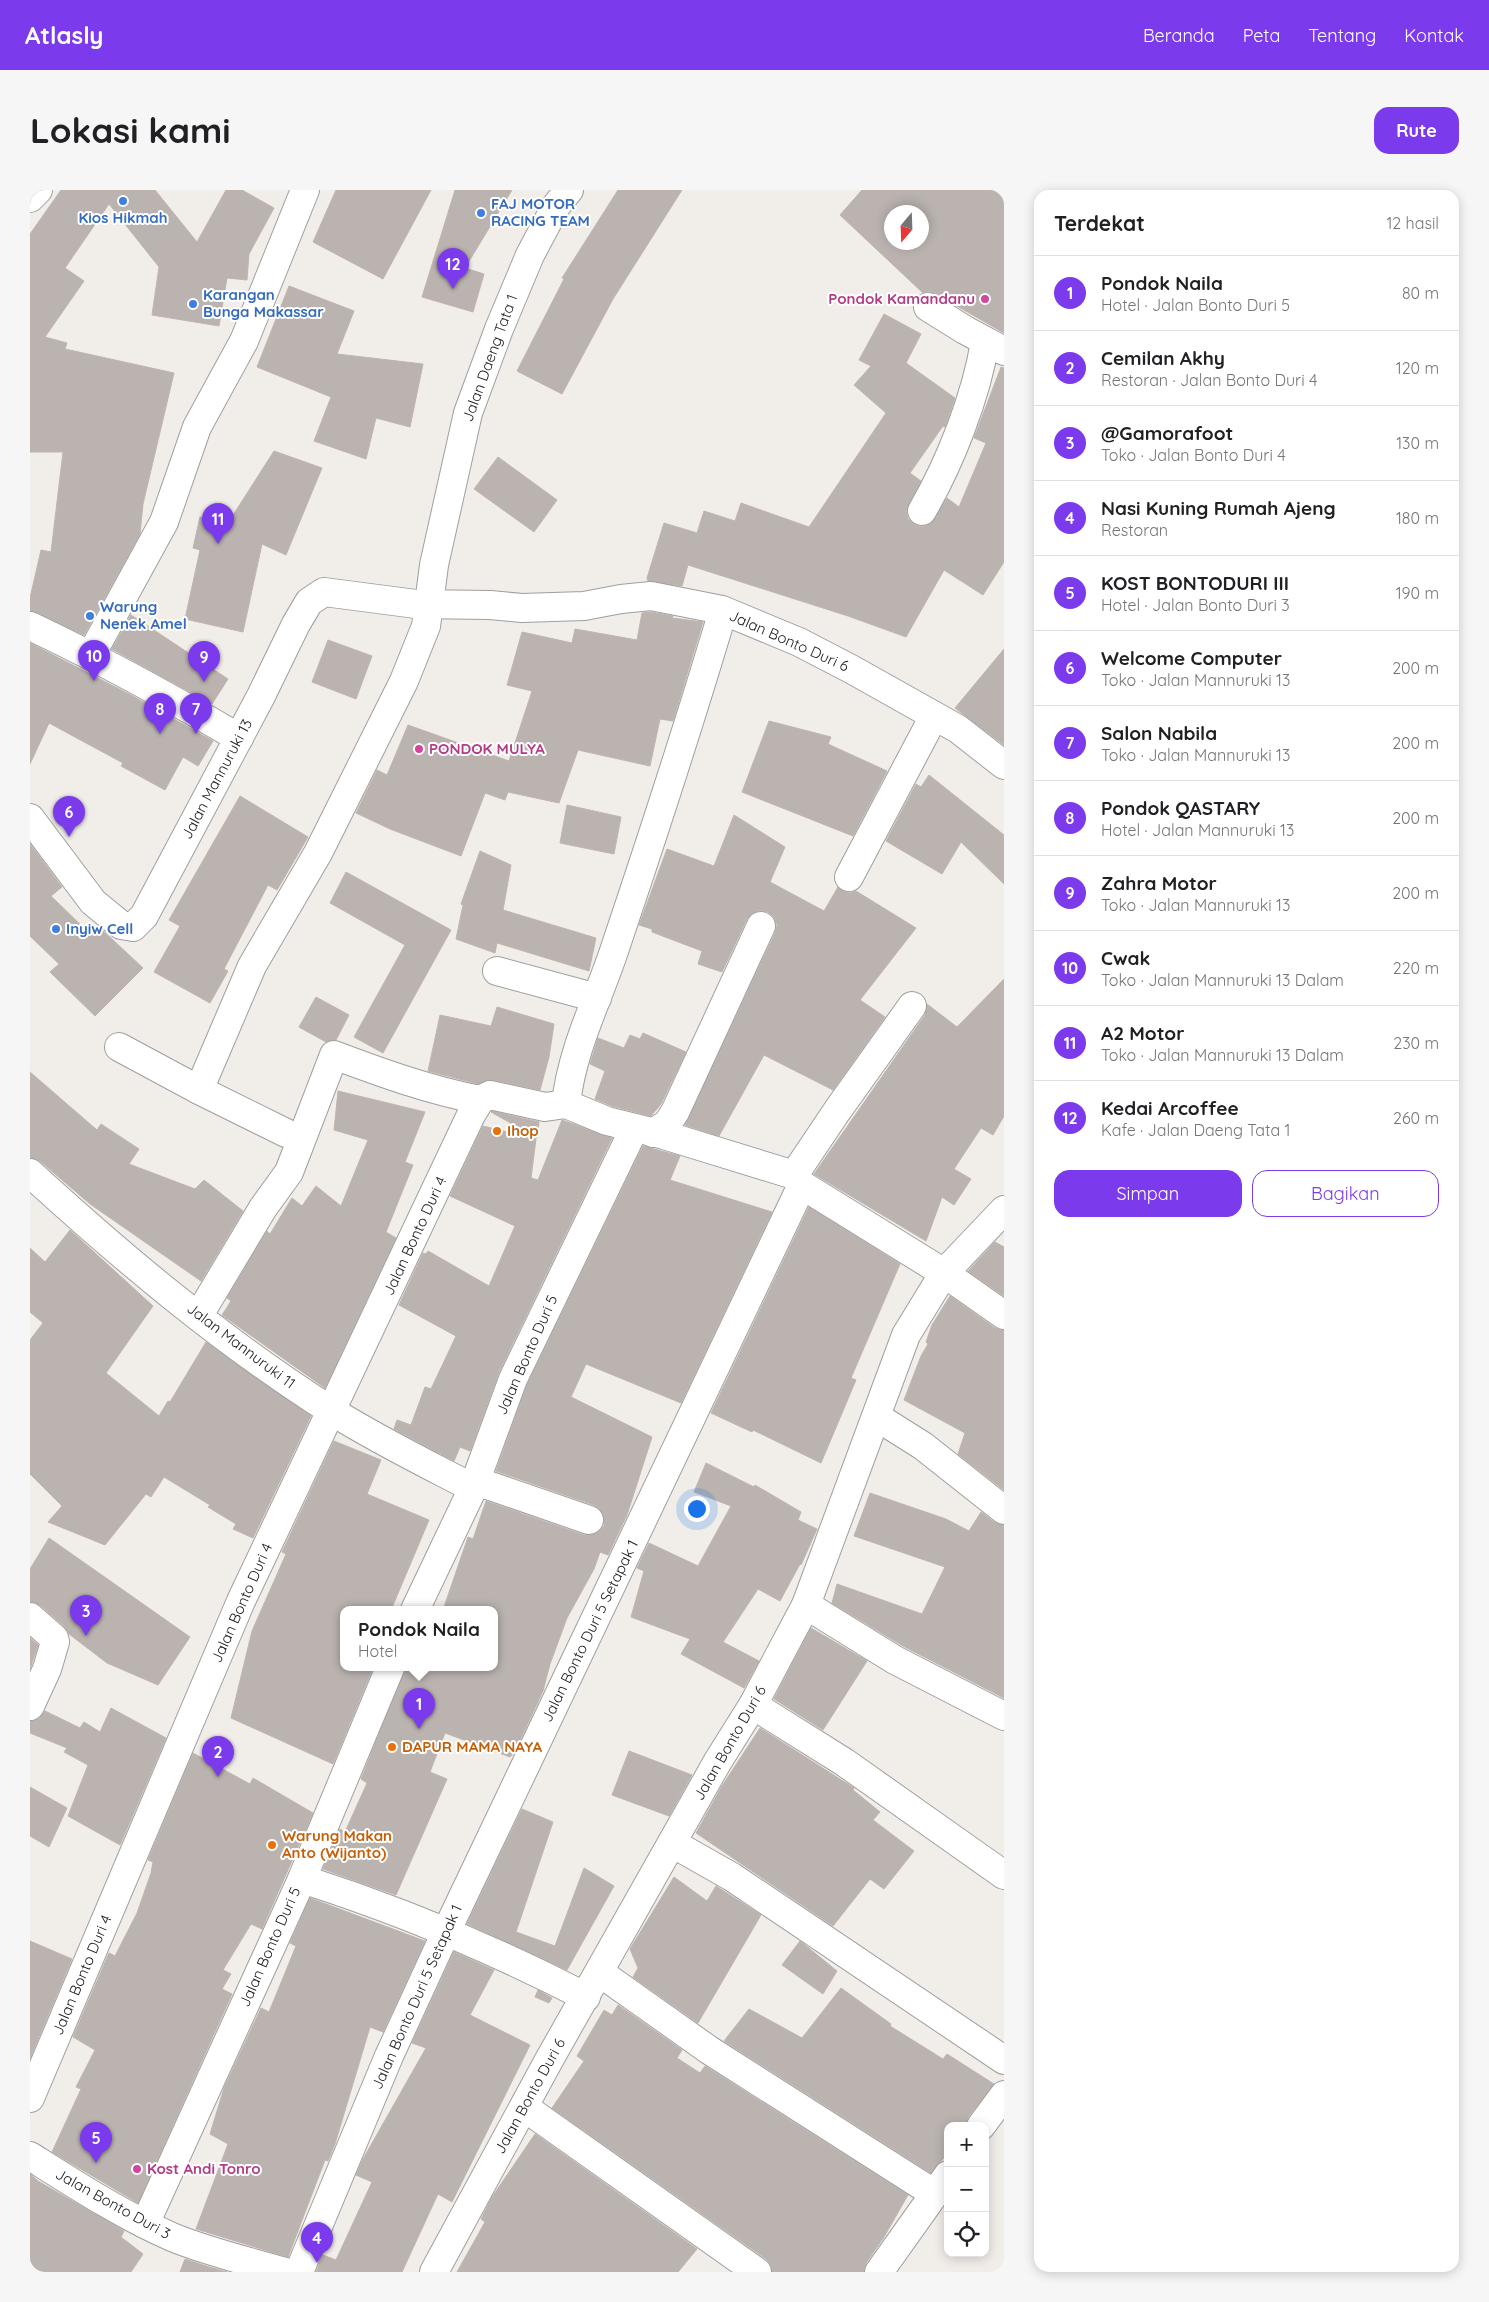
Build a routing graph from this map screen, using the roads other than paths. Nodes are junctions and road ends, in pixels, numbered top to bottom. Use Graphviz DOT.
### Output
graph roads {
  1 [pos="38,190"];
  2 [pos="305,190"];
  3 [pos="569,190"];
  4 [pos="30,198"];
  5 [pos="928,307"];
  6 [pos="995,347"];
  7 [pos="922,511"];
  8 [pos="723,611"];
  9 [pos="427,615"];
  10 [pos="30,626"];
  11 [pos="90,655"];
  12 [pos="934,716"];
  13 [pos="239,738"];
  14 [pos="1004,765"];
  15 [pos="30,818"];
  16 [pos="849,877"];
  17 [pos="760,926"];
  18 [pos="497,971"];
  19 [pos="597,998"];
  20 [pos="912,1006"];
  21 [pos="120,1047"];
  22 [pos="199,1090"];
  23 [pos="566,1104"];
  24 [pos="475,1107"];
  25 [pos="643,1131"];
  26 [pos="286,1133"];
  27 [pos="30,1173"];
  28 [pos="798,1180"];
  29 [pos="1004,1210"];
  30 [pos="944,1273"];
  31 [pos="199,1315"];
  32 [pos="1004,1315"];
  33 [pos="331,1410"];
  34 [pos="877,1418"];
  35 [pos="474,1484"];
  36 [pos="1004,1510"];
  37 [pos="589,1520"];
  38 [pos="806,1605"];
  39 [pos="417,1606"];
  40 [pos="30,1617"];
  41 [pos="389,1671"];
  42 [pos="753,1705"];
  43 [pos="30,1706"];
  44 [pos="1004,1716"];
  45 [pos="672,1844"];
  46 [pos="1004,1875"];
  47 [pos="302,1879"];
  48 [pos="447,1930"];
  49 [pos="599,1972"];
  50 [pos="586,1998"];
  51 [pos="1004,2060"];
  52 [pos="30,2098"];
  53 [pos="524,2107"];
  54 [pos="30,2156"];
  55 [pos="942,2185"];
  56 [pos="145,2224"];
  57 [pos="285,2272"];
  58 [pos="300,2272"];
  59 [pos="434,2272"];
  60 [pos="757,2272"];
  61 [pos="879,2272"];
  1 -- 4 [label="street"];
  2 -- 11 [label="street"];
  3 -- 9 [label="street, Jalan Daeng Tata 1"];
  5 -- 6 [label="street"];
  6 -- 7 [label="street"];
  8 -- 9 [label="street, Jalan Bonto Duri 6"];
  8 -- 12 [label="street, Jalan Bonto Duri 6"];
  8 -- 19 [label="street"];
  9 -- 13 [label="street, Jalan Mannuruki 13"];
  9 -- 22 [label="street, Jalan Daeng Tata 1"];
  10 -- 11 [label="street"];
  11 -- 13 [label="street"];
  12 -- 14 [label="street, Jalan Bonto Duri 6"];
  12 -- 16 [label="street"];
  13 -- 15 [label="street, Jalan Mannuruki 13"];
  17 -- 25 [label="street, Jalan Bonto Duri 5"];
  18 -- 19 [label="street"];
  19 -- 23 [label="street"];
  20 -- 28 [label="street, Jalan Bonto Duri 5 Setapak 1"];
  21 -- 22 [label="street"];
  22 -- 26 [label="street"];
  23 -- 24 [label="street"];
  23 -- 25 [label="street"];
  24 -- 31 [label="street"];
  24 -- 33 [label="street, Jalan Bonto Duri 4"];
  25 -- 28 [label="street"];
  25 -- 35 [label="street, Jalan Bonto Duri 5"];
  27 -- 31 [label="street, Jalan Mannuruki 11"];
  28 -- 30 [label="street"];
  28 -- 48 [label="street, Jalan Bonto Duri 5 Setapak 1"];
  29 -- 30 [label="street, Jalan Bonto Duri 6"];
  30 -- 32 [label="street"];
  30 -- 34 [label="street, Jalan Bonto Duri 6"];
  31 -- 33 [label="street, Jalan Mannuruki 11"];
  33 -- 35 [label="street, Jalan Mannuruki 11"];
  33 -- 52 [label="street, Jalan Bonto Duri 4"];
  34 -- 36 [label="street"];
  34 -- 38 [label="street, Jalan Bonto Duri 6"];
  35 -- 37 [label="street, Jalan Mannuruki 11"];
  35 -- 39 [label="street, Jalan Bonto Duri 5"];
  38 -- 42 [label="street, Jalan Bonto Duri 6"];
  38 -- 44 [label="street"];
  40 -- 43 [label="street"];
  41 -- 47 [label="street, Jalan Bonto Duri 5"];
  42 -- 45 [label="street, Jalan Bonto Duri 6"];
  42 -- 46 [label="street"];
  45 -- 49 [label="street, Jalan Bonto Duri 6"];
  45 -- 51 [label="street"];
  47 -- 48 [label="street"];
  47 -- 56 [label="street, Jalan Bonto Duri 5"];
  48 -- 50 [label="street"];
  48 -- 58 [label="street, Jalan Bonto Duri 5 Setapak 1"];
  49 -- 50 [label="street, Jalan Bonto Duri 6"];
  49 -- 55 [label="street"];
  50 -- 53 [label="street, Jalan Bonto Duri 6"];
  53 -- 59 [label="street, Jalan Bonto Duri 6"];
  53 -- 60 [label="street"];
  54 -- 56 [label="street, Jalan Bonto Duri 3"];
  55 -- 61 [label="street"];
  56 -- 57 [label="street, Jalan Bonto Duri 3"];
}
